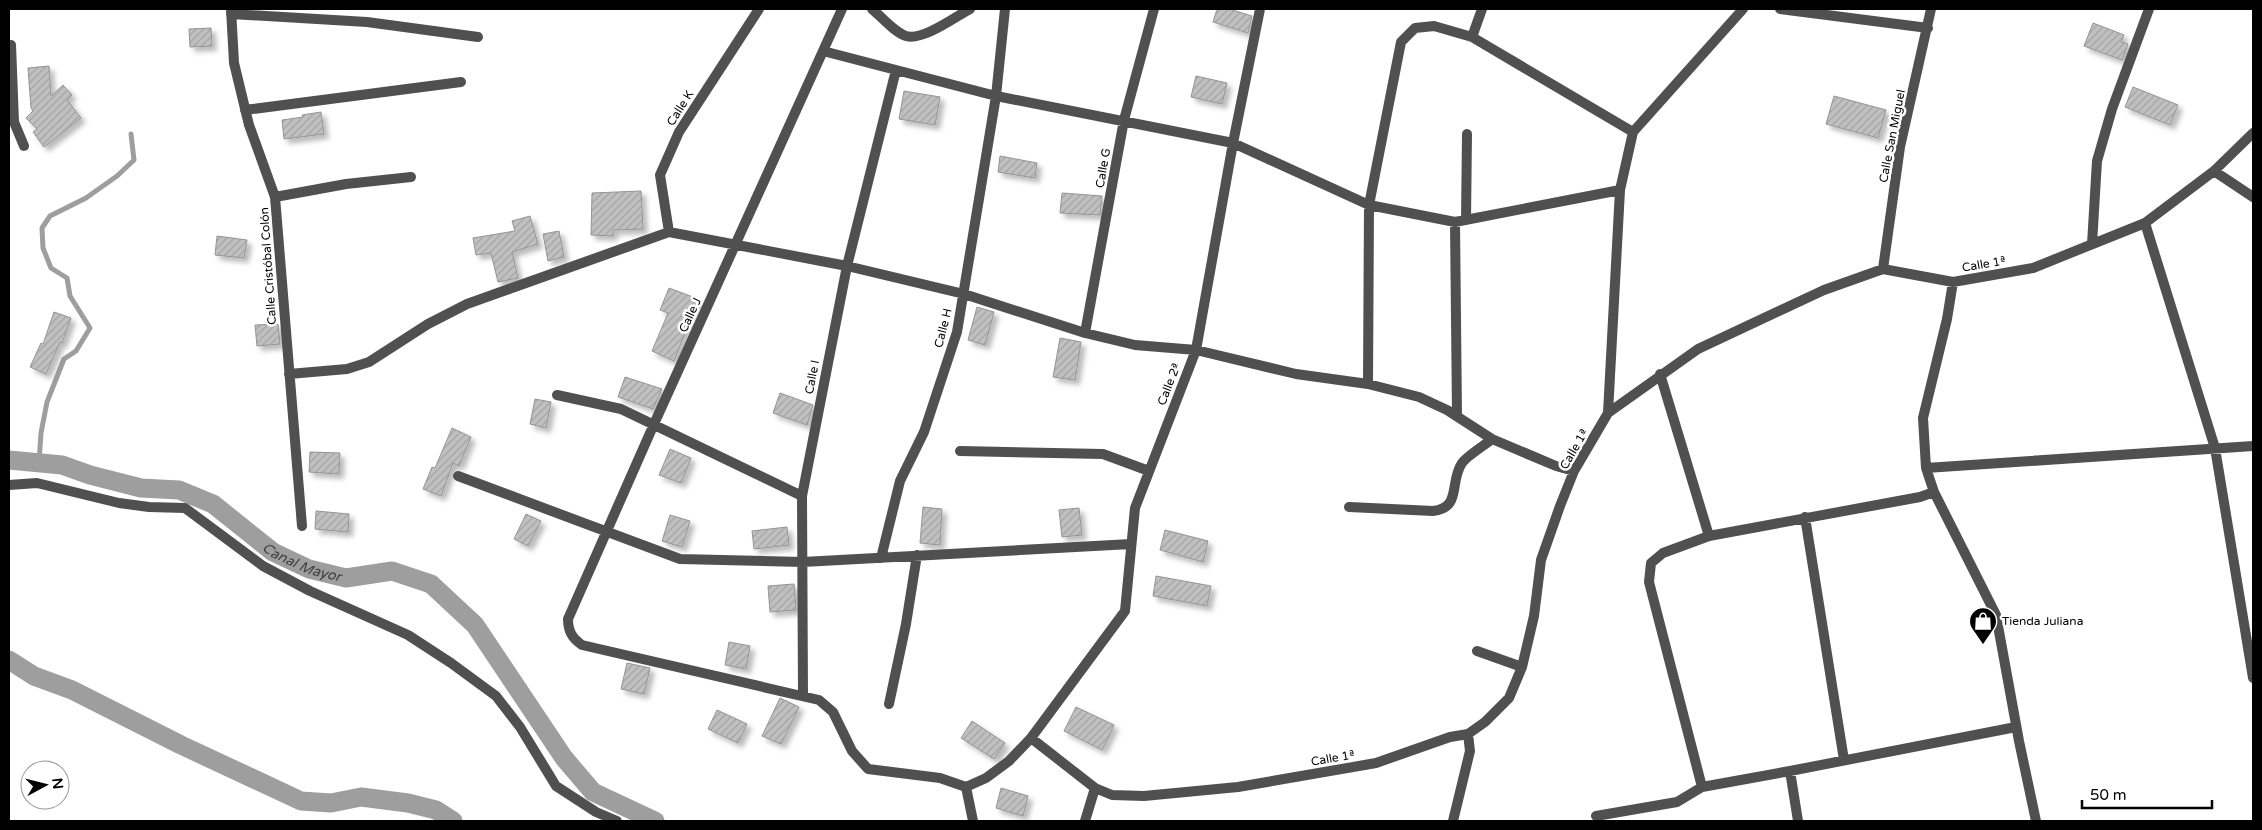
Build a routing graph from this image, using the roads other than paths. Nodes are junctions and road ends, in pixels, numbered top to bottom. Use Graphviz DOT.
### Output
graph roads {
  1 [pos="759,9"];
  2 [pos="842,9"];
  3 [pos="872,9"];
  4 [pos="970,9"];
  5 [pos="1005,9"];
  6 [pos="1154,9"];
  7 [pos="1260,9"];
  8 [pos="1482,9"];
  9 [pos="1743,9"];
  10 [pos="1780,9"];
  11 [pos="1931,9"];
  12 [pos="2149,9"];
  13 [pos="231,11"];
  14 [pos="1928,28"];
  15 [pos="478,37"];
  16 [pos="1472,37"];
  17 [pos="11,45"];
  18 [pos="823,51"];
  19 [pos="896,70"];
  20 [pos="462,82"];
  21 [pos="996,96"];
  22 [pos="245,110"];
  23 [pos="1124,120"];
  24 [pos="11,122"];
  25 [pos="1633,132"];
  26 [pos="2253,132"];
  27 [pos="1467,134"];
  28 [pos="1233,143"];
  29 [pos="24,146"];
  30 [pos="2214,171"];
  31 [pos="411,177"];
  32 [pos="1620,190"];
  33 [pos="275,197"];
  34 [pos="2253,197"];
  35 [pos="1369,205"];
  36 [pos="1466,220"];
  37 [pos="1455,222"];
  38 [pos="2145,223"];
  39 [pos="669,232"];
  40 [pos="736,244"];
  41 [pos="2092,244"];
  42 [pos="847,266"];
  43 [pos="1883,269"];
  44 [pos="1953,282"];
  45 [pos="964,294"];
  46 [pos="1085,333"];
  47 [pos="1196,350"];
  48 [pos="289,374"];
  49 [pos="1660,374"];
  50 [pos="1368,384"];
  51 [pos="557,395"];
  52 [pos="1608,413"];
  53 [pos="1457,416"];
  54 [pos="654,424"];
  55 [pos="1492,439"];
  56 [pos="2253,446"];
  57 [pos="2215,448"];
  58 [pos="960,451"];
  59 [pos="1926,468"];
  60 [pos="1150,470"];
  61 [pos="1574,471"];
  62 [pos="458,476"];
  63 [pos="9,485"];
  64 [pos="1934,492"];
  65 [pos="802,496"];
  66 [pos="1349,507"];
  67 [pos="1805,517"];
  68 [pos="302,526"];
  69 [pos="607,532"];
  70 [pos="1710,536"];
  71 [pos="1131,544"];
  72 [pos="917,555"];
  73 [pos="880,558"];
  74 [pos="802,562"];
  75 [pos="1477,651"];
  76 [pos="1522,667"];
  77 [pos="2253,678"];
  78 [pos="803,695"];
  79 [pos="889,704"];
  80 [pos="2016,727"];
  81 [pos="1468,734"];
  82 [pos="1031,738"];
  83 [pos="1844,760"];
  84 [pos="1790,772"];
  85 [pos="966,787"];
  86 [pos="1702,787"];
  87 [pos="1094,788"];
  88 [pos="1596,816"];
  89 [pos="617,821"];
  90 [pos="973,821"];
  91 [pos="1085,821"];
  92 [pos="1453,821"];
  93 [pos="1798,821"];
  94 [pos="2036,821"];
  1 -- 39 [label="street, Calle K"];
  2 -- 18 [label="street, Calle J"];
  3 -- 4 [label="street"];
  5 -- 21 [label="street, Calle H"];
  6 -- 23 [label="street, Calle G"];
  7 -- 28 [label="street, Calle 2ª"];
  8 -- 16 [label="street"];
  9 -- 25 [label="street"];
  10 -- 14 [label="street"];
  11 -- 14 [label="street, Calle San Miguel"];
  12 -- 41 [label="street"];
  13 -- 15 [label="street"];
  13 -- 22 [label="street, Calle Cristóbal Colón"];
  14 -- 43 [label="street, Calle San Miguel"];
  16 -- 25 [label="street"];
  16 -- 35 [label="street"];
  17 -- 24 [label="street"];
  18 -- 19 [label="street"];
  18 -- 40 [label="street, Calle J"];
  19 -- 21 [label="street"];
  19 -- 42 [label="street, Calle I"];
  20 -- 22 [label="street"];
  21 -- 23 [label="street"];
  21 -- 45 [label="street, Calle H"];
  22 -- 33 [label="street, Calle Cristóbal Colón"];
  23 -- 28 [label="street"];
  23 -- 46 [label="street, Calle G"];
  24 -- 29 [label="street"];
  25 -- 32 [label="street"];
  26 -- 30 [label="street, Calle 1ª"];
  27 -- 36 [label="street"];
  28 -- 35 [label="street"];
  28 -- 47 [label="street, Calle 2ª"];
  30 -- 34 [label="street"];
  30 -- 38 [label="street, Calle 1ª"];
  31 -- 33 [label="street"];
  32 -- 36 [label="street"];
  32 -- 52 [label="street"];
  33 -- 48 [label="street, Calle Cristóbal Colón"];
  35 -- 37 [label="street"];
  35 -- 50 [label="street"];
  36 -- 37 [label="street"];
  37 -- 53 [label="street"];
  38 -- 41 [label="street, Calle 1ª"];
  38 -- 57 [label="street"];
  39 -- 40 [label="street"];
  39 -- 48 [label="street"];
  40 -- 42 [label="street"];
  40 -- 54 [label="street, Calle J"];
  41 -- 44 [label="street, Calle 1ª"];
  42 -- 45 [label="street"];
  42 -- 65 [label="street, Calle I"];
  43 -- 44 [label="street, Calle 1ª"];
  43 -- 49 [label="street, Calle 1ª"];
  44 -- 59 [label="street"];
  45 -- 46 [label="street"];
  45 -- 73 [label="street, Calle H"];
  46 -- 47 [label="street"];
  47 -- 50 [label="street"];
  47 -- 60 [label="street, Calle 2ª"];
  48 -- 68 [label="street, Calle Cristóbal Colón"];
  49 -- 52 [label="street, Calle 1ª"];
  49 -- 70 [label="street"];
  50 -- 53 [label="street"];
  51 -- 54 [label="street"];
  52 -- 61 [label="street, Calle 1ª"];
  53 -- 55 [label="street"];
  54 -- 65 [label="street"];
  54 -- 69 [label="street, Calle J"];
  55 -- 61 [label="street"];
  55 -- 66 [label="street"];
  56 -- 57 [label="street"];
  57 -- 59 [label="street"];
  57 -- 77 [label="street"];
  58 -- 60 [label="street"];
  59 -- 64 [label="street"];
  60 -- 71 [label="street, Calle 2ª"];
  61 -- 76 [label="street, Calle 1ª"];
  62 -- 69 [label="street"];
  63 -- 89 [label="street"];
  64 -- 67 [label="street"];
  64 -- 80 [label="street"];
  65 -- 74 [label="street, Calle I"];
  67 -- 70 [label="street"];
  67 -- 83 [label="street"];
  69 -- 74 [label="street"];
  69 -- 78 [label="street, Calle J"];
  70 -- 86 [label="street"];
  71 -- 72 [label="street"];
  71 -- 82 [label="street, Calle 2ª"];
  72 -- 73 [label="street"];
  72 -- 79 [label="street"];
  73 -- 74 [label="street"];
  74 -- 78 [label="street, Calle I"];
  75 -- 76 [label="street"];
  76 -- 81 [label="street, Calle 1ª"];
  78 -- 85 [label="street"];
  80 -- 83 [label="street"];
  80 -- 94 [label="street"];
  81 -- 87 [label="street, Calle 1ª"];
  81 -- 92 [label="street"];
  82 -- 85 [label="street, Calle 2ª"];
  82 -- 87 [label="street, Calle 1ª"];
  83 -- 84 [label="street"];
  84 -- 86 [label="street"];
  84 -- 93 [label="street"];
  85 -- 90 [label="street"];
  86 -- 88 [label="street"];
  87 -- 91 [label="street"];
}
